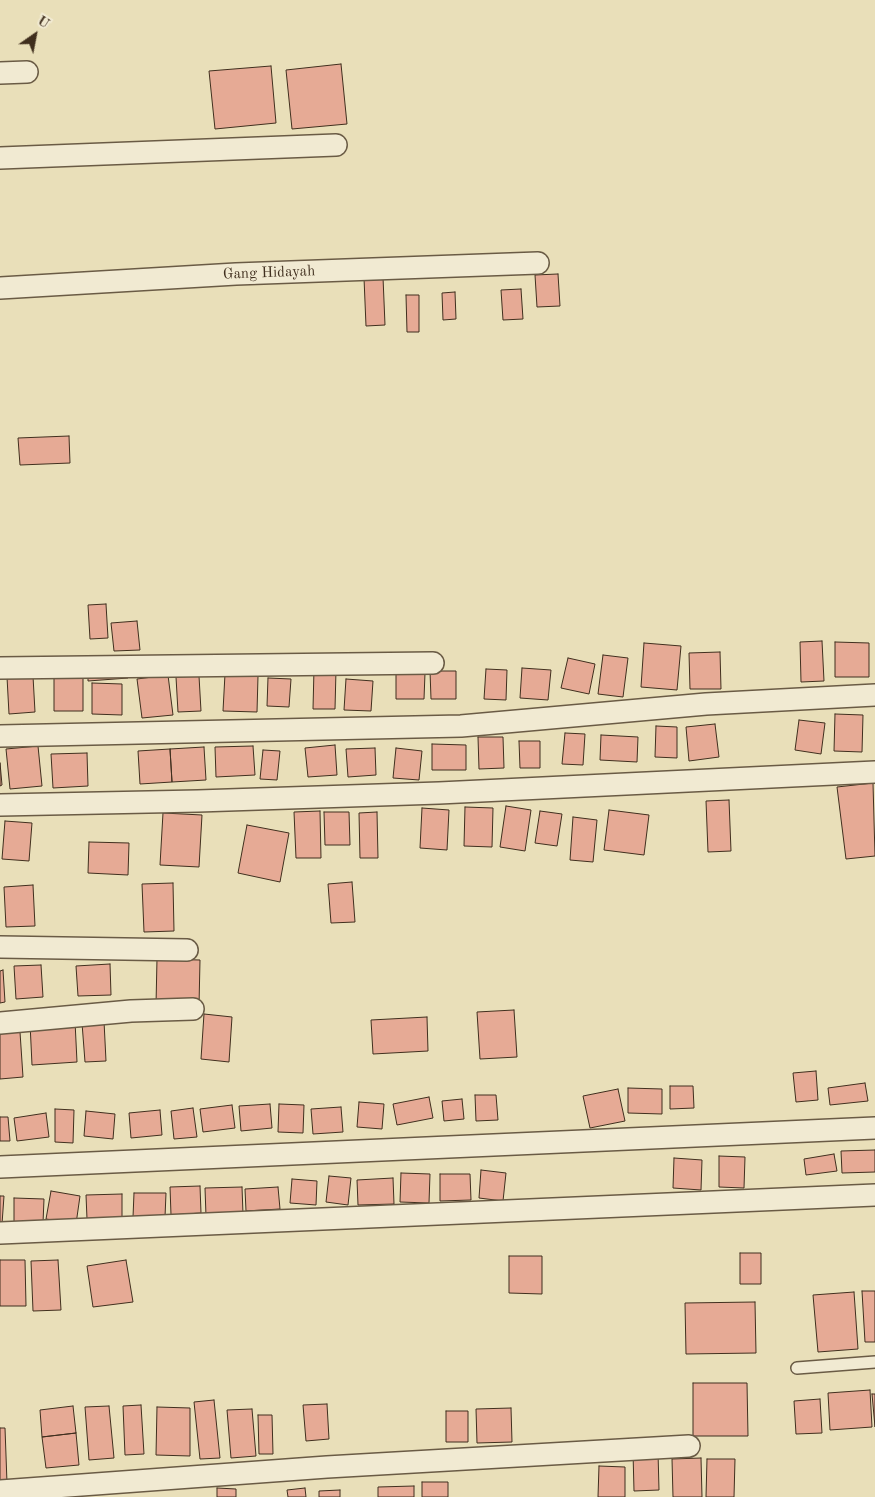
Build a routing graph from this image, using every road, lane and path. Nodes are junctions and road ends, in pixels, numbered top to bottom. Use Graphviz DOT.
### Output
graph roads {
  1 [pos="27,72"];
  2 [pos="0,73"];
  3 [pos="336,145"];
  4 [pos="0,158"];
  5 [pos="538,264"];
  6 [pos="0,288"];
  7 [pos="433,663"];
  8 [pos="0,668"];
  9 [pos="875,695"];
  10 [pos="0,736"];
  11 [pos="875,772"];
  12 [pos="0,804"];
  13 [pos="0,947"];
  14 [pos="187,950"];
  15 [pos="193,1009"];
  16 [pos="0,1023"];
  17 [pos="875,1128"];
  18 [pos="0,1167"];
  19 [pos="875,1195"];
  20 [pos="0,1232"];
  21 [pos="875,1362"];
  22 [pos="798,1368"];
  23 [pos="689,1446"];
  24 [pos="0,1491"];
  1 -- 2 [label="street"];
  3 -- 4 [label="street"];
  5 -- 6 [label="street, Gang Hidayah"];
  7 -- 8 [label="street"];
  9 -- 10 [label="street"];
  11 -- 12 [label="street"];
  13 -- 14 [label="street"];
  15 -- 16 [label="street"];
  17 -- 18 [label="street"];
  19 -- 20 [label="street"];
  21 -- 22 [label="lane"];
  23 -- 24 [label="street"];
}
